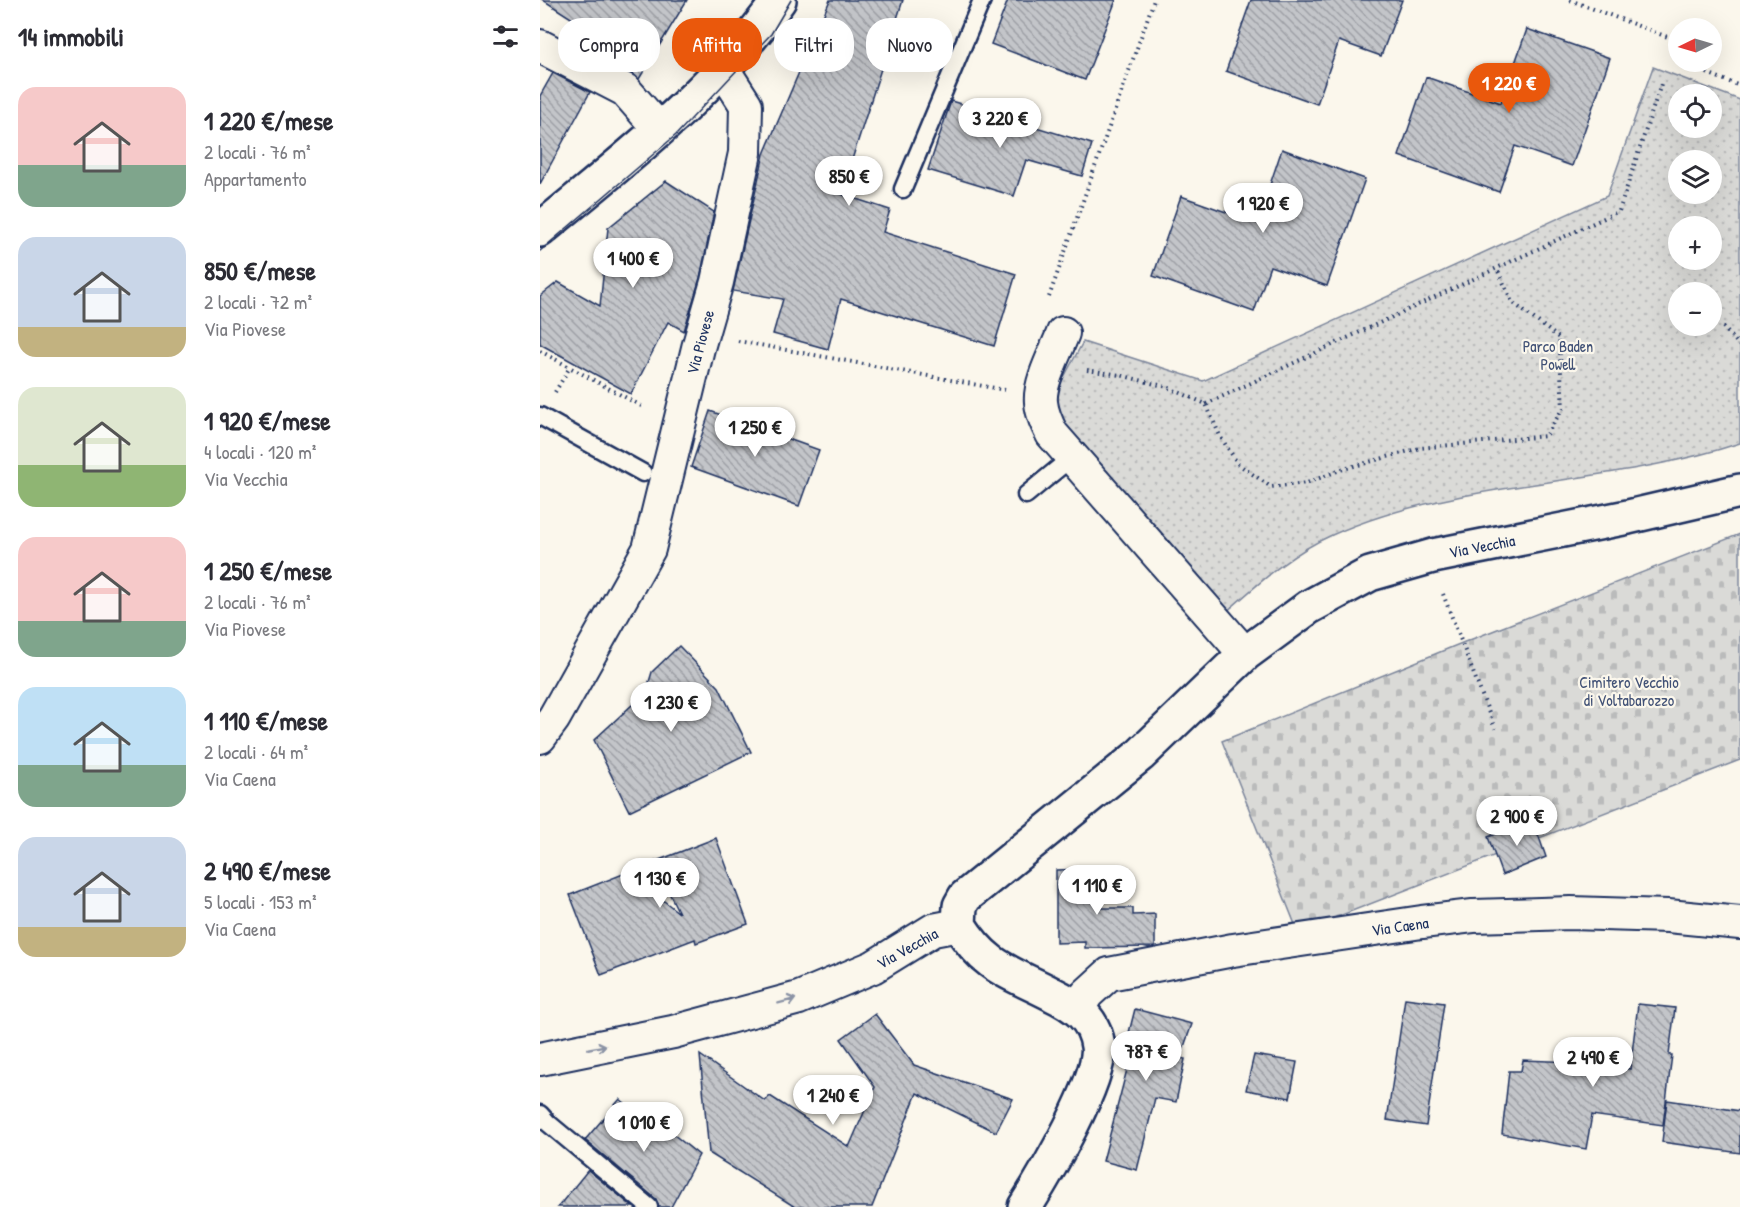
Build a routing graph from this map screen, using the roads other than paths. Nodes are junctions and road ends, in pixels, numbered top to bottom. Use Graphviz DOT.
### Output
graph roads {
  1 [pos="779,0"];
  2 [pos="982,0"];
  3 [pos="762,21"];
  4 [pos="540,46"];
  5 [pos="720,72"];
  6 [pos="725,72"];
  7 [pos="660,130"];
  8 [pos="903,189"];
  9 [pos="540,230"];
  10 [pos="1063,333"];
  11 [pos="540,416"];
  12 [pos="1072,457"];
  13 [pos="643,473"];
  14 [pos="1740,491"];
  15 [pos="1026,495"];
  16 [pos="1245,654"];
  17 [pos="540,737"];
  18 [pos="1740,923"];
  19 [pos="959,925"];
  20 [pos="1078,1008"];
  21 [pos="540,1059"];
  22 [pos="540,1114"];
  23 [pos="649,1207"];
  24 [pos="1025,1207"];
  1 -- 3 [label="street"];
  2 -- 8 [label="lane"];
  4 -- 7 [label="street"];
  5 -- 7 [label="street"];
  6 -- 17 [label="street, Via Piovese"];
  7 -- 9 [label="street"];
  10 -- 12 [label="street"];
  11 -- 13 [label="lane"];
  12 -- 15 [label="lane"];
  12 -- 16 [label="street"];
  14 -- 16 [label="street, Via Vecchia"];
  16 -- 19 [label="street, Via Vecchia"];
  18 -- 20 [label="street, Via Caena"];
  19 -- 20 [label="street"];
  21 -- 19 [label="street, Via Vecchia, one-way"];
  20 -- 24 [label="street"];
  22 -- 23 [label="lane"];
}
